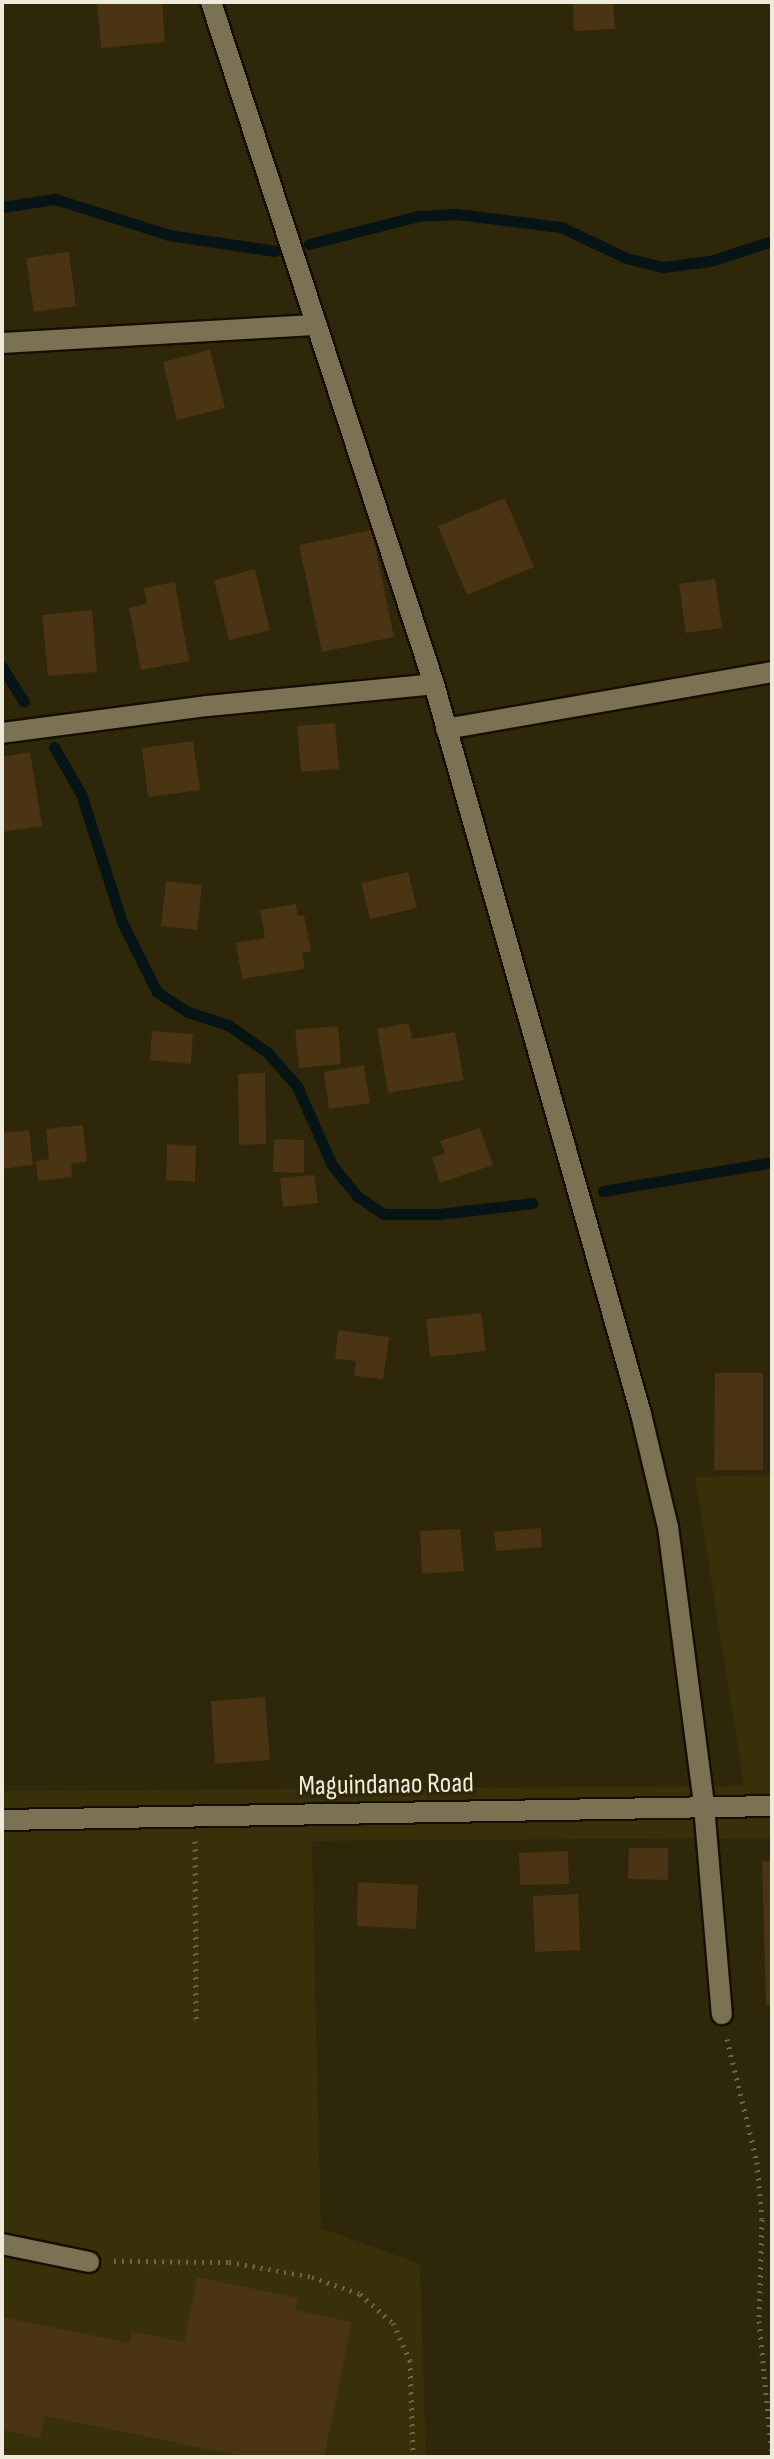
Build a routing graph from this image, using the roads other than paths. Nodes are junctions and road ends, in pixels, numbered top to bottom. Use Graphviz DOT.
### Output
graph roads {
  1 [pos="211,2"];
  2 [pos="316,325"];
  3 [pos="2,343"];
  4 [pos="772,672"];
  5 [pos="434,684"];
  6 [pos="446,729"];
  7 [pos="2,733"];
  8 [pos="704,1806"];
  9 [pos="772,1806"];
  10 [pos="2,1820"];
  11 [pos="722,2014"];
  12 [pos="2,2244"];
  13 [pos="89,2262"];
  1 -- 2 [label="street"];
  2 -- 3 [label="street"];
  2 -- 5 [label="street"];
  4 -- 6 [label="street"];
  5 -- 6 [label="street"];
  5 -- 7 [label="street"];
  6 -- 8 [label="street"];
  8 -- 9 [label="street, Maguindanao Road"];
  8 -- 10 [label="street, Maguindanao Road"];
  8 -- 11 [label="street"];
  12 -- 13 [label="street"];
}
